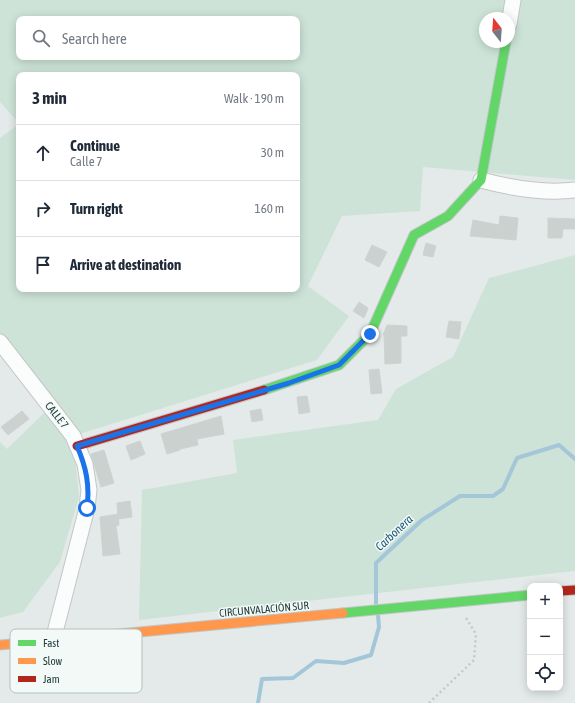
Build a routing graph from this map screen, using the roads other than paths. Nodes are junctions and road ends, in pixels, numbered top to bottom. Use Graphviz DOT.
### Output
graph roads {
  1 [pos="513,0"];
  2 [pos="511,12"];
  3 [pos="505,48"];
  4 [pos="481,180"];
  5 [pos="575,190"];
  6 [pos="0,342"];
  7 [pos="77,446"];
  8 [pos="575,590"];
  9 [pos="563,592"];
  10 [pos="527,595"];
  11 [pos="56,629"];
  12 [pos="142,632"];
  13 [pos="10,644"];
  14 [pos="0,645"];
  1 -- 2 [label="street"];
  3 -- 4 [label="street"];
  4 -- 5 [label="street"];
  4 -- 7 [label="street"];
  6 -- 7 [label="street, CALLE 7"];
  7 -- 11 [label="street, CALLE 7"];
  8 -- 9 [label="street"];
  10 -- 12 [label="street, CIRCUNVALACIÓN SUR"];
  13 -- 14 [label="street, CIRCUNVALACIÓN SUR"];
}
